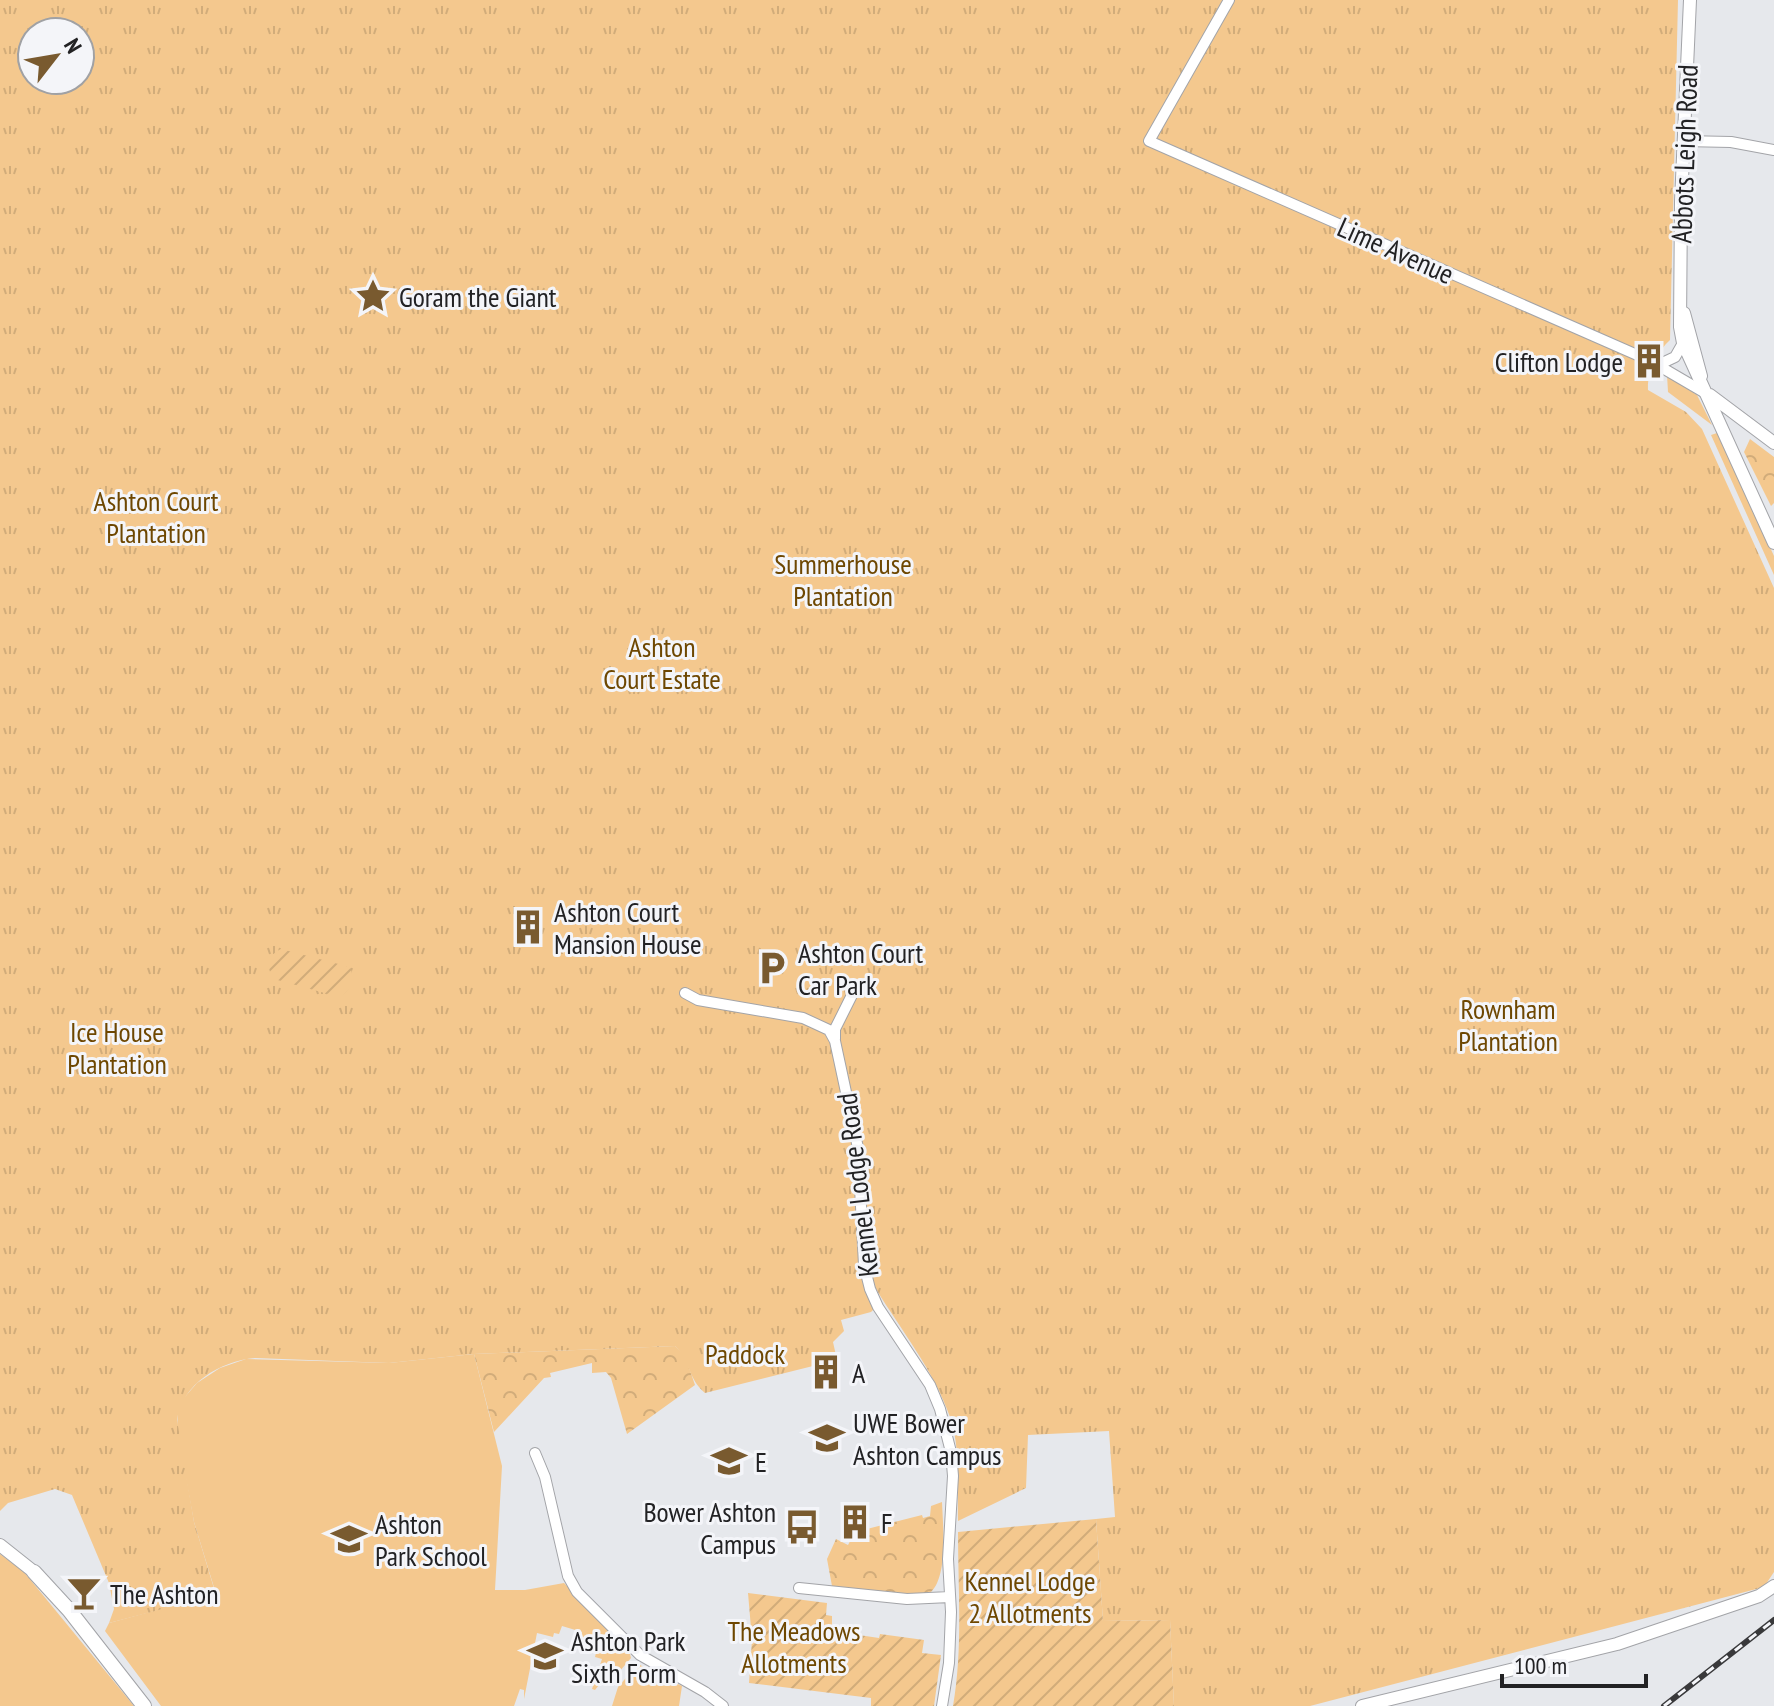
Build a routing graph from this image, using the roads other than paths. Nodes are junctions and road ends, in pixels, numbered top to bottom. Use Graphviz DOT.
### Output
graph roads {
  1 [pos="1229,0"];
  2 [pos="1690,0"];
  3 [pos="1683,141"];
  4 [pos="1774,150"];
  5 [pos="1682,308"];
  6 [pos="1683,343"];
  7 [pos="1652,362"];
  8 [pos="1705,388"];
  9 [pos="1774,443"];
  10 [pos="1771,525"];
  11 [pos="1774,543"];
  12 [pos="854,991"];
  13 [pos="685,993"];
  14 [pos="835,1041"];
  15 [pos="535,1453"];
  16 [pos="0,1545"];
  17 [pos="34,1572"];
  18 [pos="1774,1586"];
  19 [pos="799,1588"];
  20 [pos="950,1597"];
  21 [pos="144,1706"];
  22 [pos="723,1706"];
  23 [pos="942,1706"];
  24 [pos="1362,1706"];
  1 -- 7 [label="street, Lime Avenue"];
  2 -- 3 [label="main road, Abbots Leigh Road"];
  3 -- 4 [label="street"];
  3 -- 5 [label="main road, Abbots Leigh Road"];
  5 -- 6 [label="main road, Abbots Leigh Road"];
  5 -- 8 [label="main road, Abbots Leigh Road"];
  6 -- 7 [label="street"];
  6 -- 8 [label="main road, Abbots Leigh Road"];
  7 -- 8 [label="street, Lime Avenue"];
  8 -- 9 [label="main road"];
  8 -- 10 [label="main road"];
  10 -- 11 [label="main road"];
  12 -- 14 [label="street"];
  13 -- 14 [label="street"];
  14 -- 20 [label="street, Kennel Lodge Road"];
  15 -- 22 [label="street"];
  16 -- 17 [label="main road"];
  17 -- 21 [label="highway"];
  18 -- 24 [label="main road"];
  19 -- 20 [label="street"];
  20 -- 23 [label="street, Kennel Lodge Road"];
}
